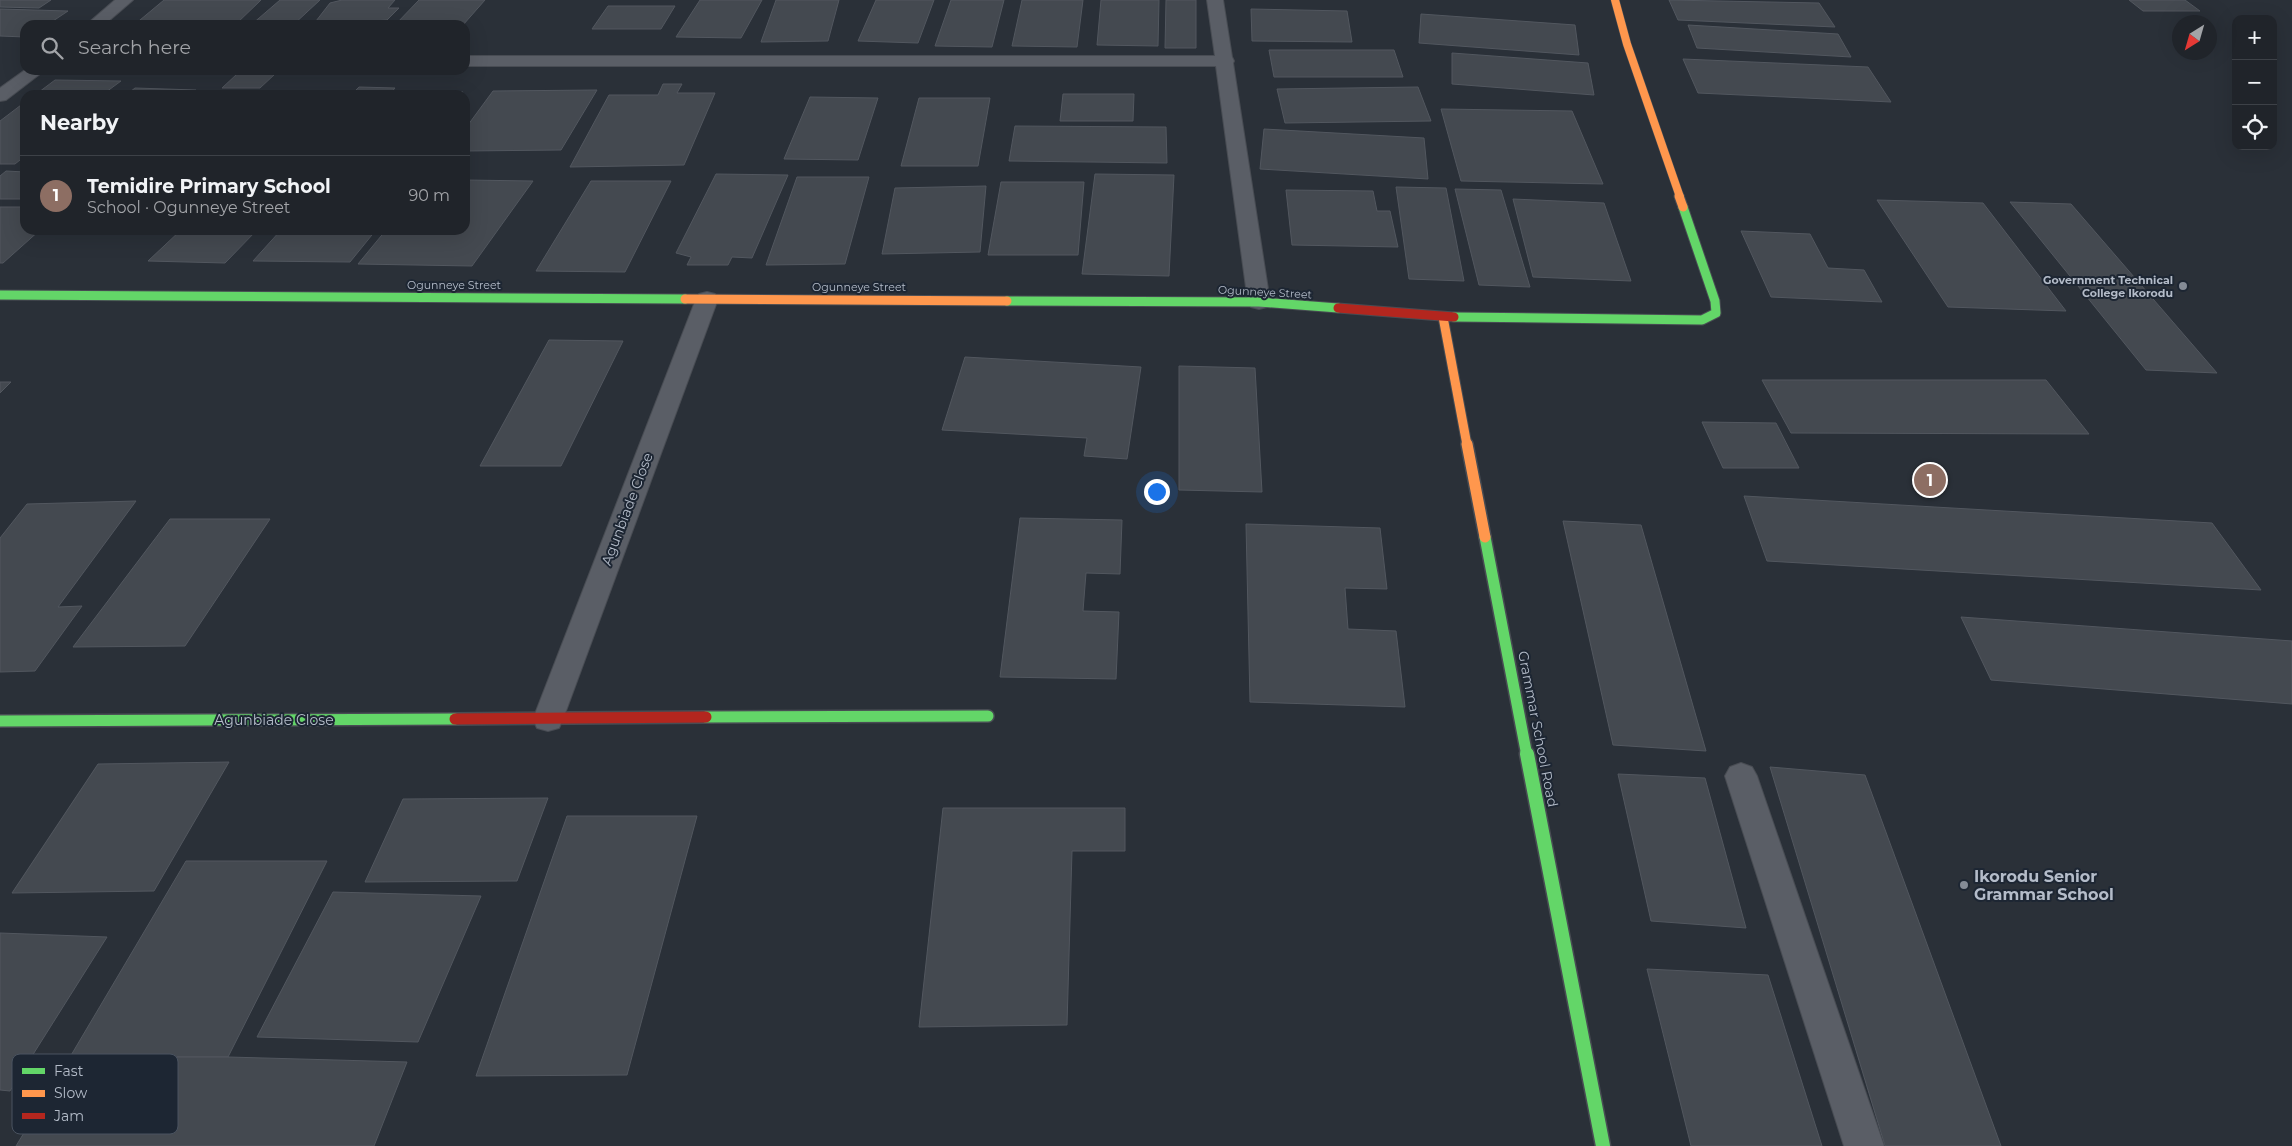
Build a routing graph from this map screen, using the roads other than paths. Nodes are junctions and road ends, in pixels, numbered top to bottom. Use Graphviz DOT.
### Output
graph roads {
  1 [pos="126,0"];
  2 [pos="1216,0"];
  3 [pos="1615,0"];
  4 [pos="100,20"];
  5 [pos="1226,60"];
  6 [pos="470,61"];
  7 [pos="29,75"];
  8 [pos="0,96"];
  9 [pos="0,295"];
  10 [pos="707,299"];
  11 [pos="1259,302"];
  12 [pos="1442,317"];
  13 [pos="988,716"];
  14 [pos="548,719"];
  15 [pos="0,721"];
  16 [pos="1741,776"];
  17 [pos="1603,1146"];
  18 [pos="1864,1146"];
  1 -- 4 [label="street"];
  2 -- 5 [label="street"];
  3 -- 12 [label="street, Ogunneye Street"];
  5 -- 6 [label="street"];
  5 -- 11 [label="street"];
  7 -- 8 [label="street"];
  9 -- 10 [label="street, Ogunneye Street"];
  10 -- 11 [label="street, Ogunneye Street"];
  10 -- 14 [label="street, Agunbiade Close"];
  11 -- 12 [label="street, Ogunneye Street"];
  12 -- 17 [label="street, Grammar School Road"];
  13 -- 14 [label="street, Agunbiade Close"];
  14 -- 15 [label="street, Agunbiade Close"];
  16 -- 18 [label="street"];
}
